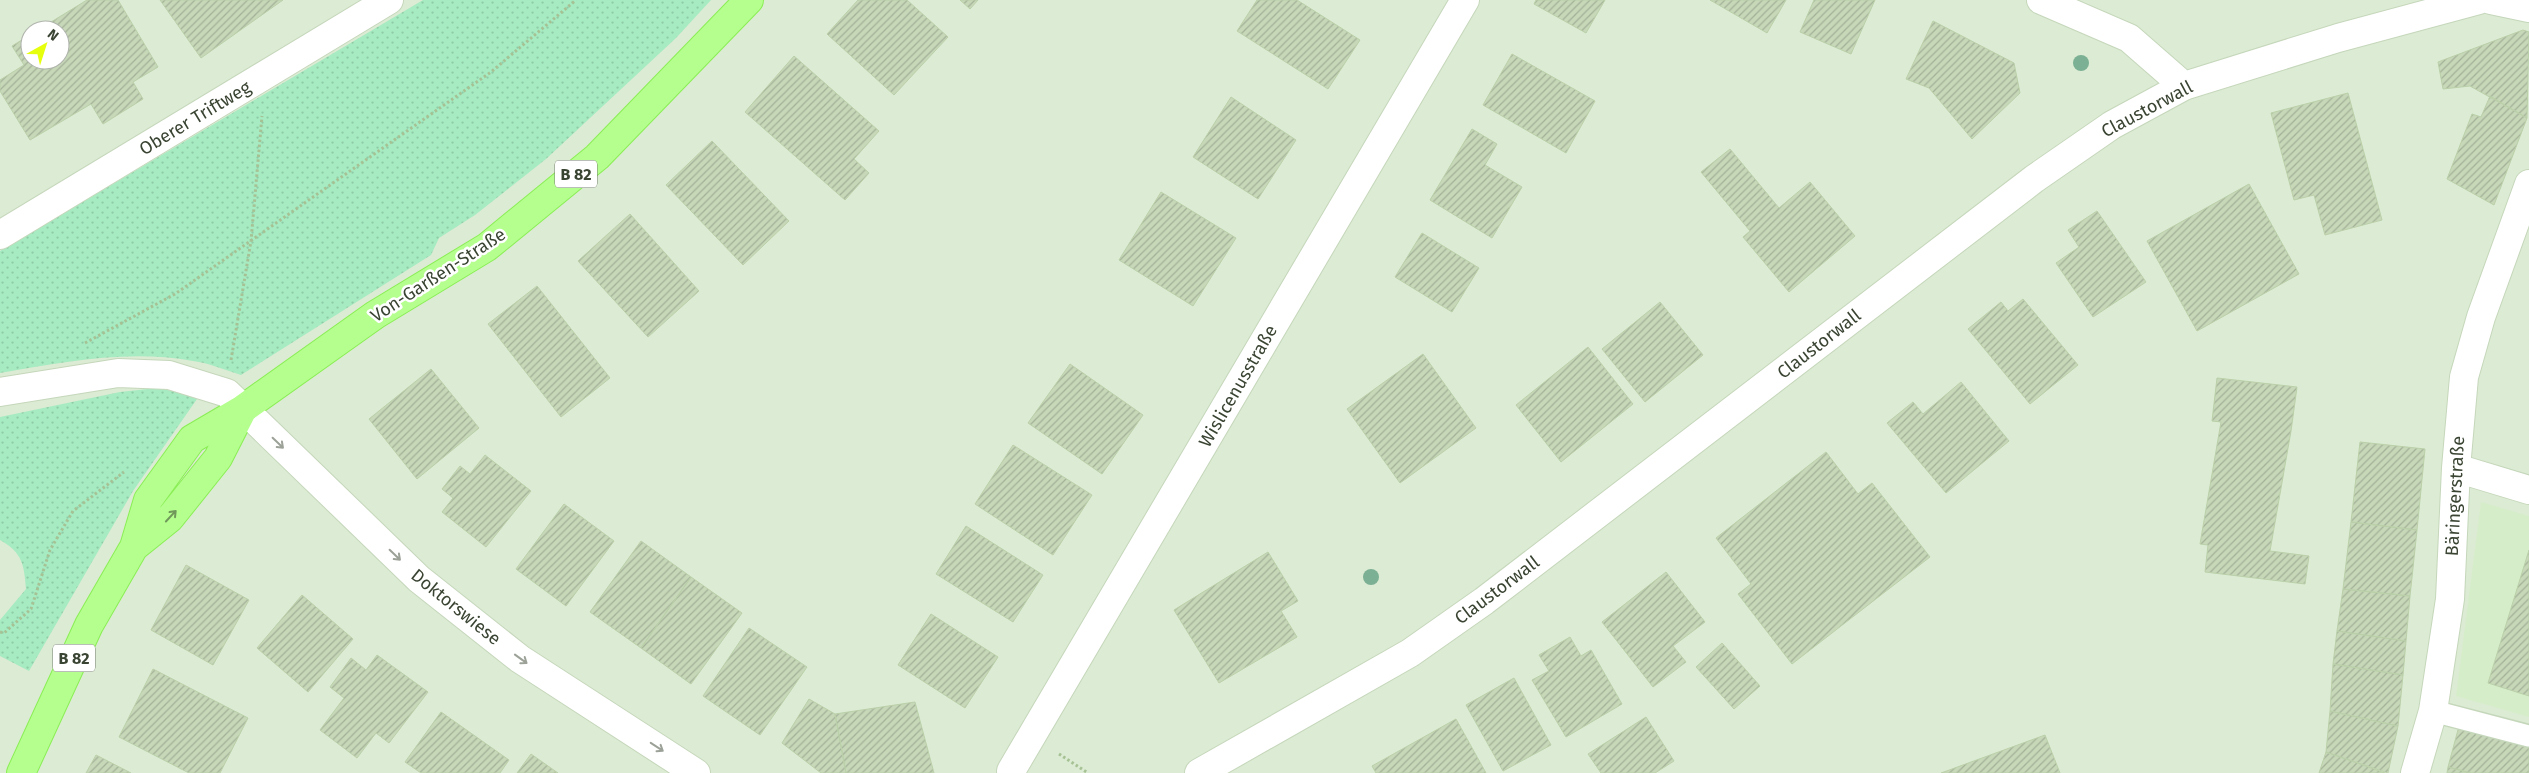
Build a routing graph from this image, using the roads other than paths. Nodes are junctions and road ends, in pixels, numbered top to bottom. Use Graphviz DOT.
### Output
graph roads {
  1 [pos="389,0"];
  2 [pos="749,0"];
  3 [pos="1465,0"];
  4 [pos="2041,0"];
  5 [pos="2479,0"];
  6 [pos="2491,0"];
  7 [pos="2529,8"];
  8 [pos="2184,86"];
  9 [pos="2529,184"];
  10 [pos="2523,217"];
  11 [pos="0,235"];
  12 [pos="0,392"];
  13 [pos="235,401"];
  14 [pos="2456,468"];
  15 [pos="2529,490"];
  16 [pos="2433,711"];
  17 [pos="2529,736"];
  18 [pos="1011,771"];
  19 [pos="22,773"];
  20 [pos="696,773"];
  21 [pos="1199,773"];
  22 [pos="2415,773"];
  1 -- 11 [label="street, Oberer Triftweg"];
  2 -- 13 [label="main road, Von-Garßen-Straße / B 82"];
  3 -- 18 [label="street, Wislicenusstraße"];
  4 -- 8 [label="street"];
  5 -- 8 [label="street, Claustorwall"];
  6 -- 7 [label="street"];
  8 -- 21 [label="street, Claustorwall"];
  9 -- 10 [label="street, Bäringerstraße"];
  10 -- 14 [label="street, Bäringerstraße"];
  12 -- 13 [label="street"];
  13 -- 19 [label="main road, B 82"];
  13 -- 20 [label="street, Doktorswiese, one-way"];
  14 -- 15 [label="street"];
  14 -- 16 [label="street, Bäringerstraße"];
  16 -- 17 [label="lane"];
  16 -- 22 [label="street, Bäringerstraße"];
}
